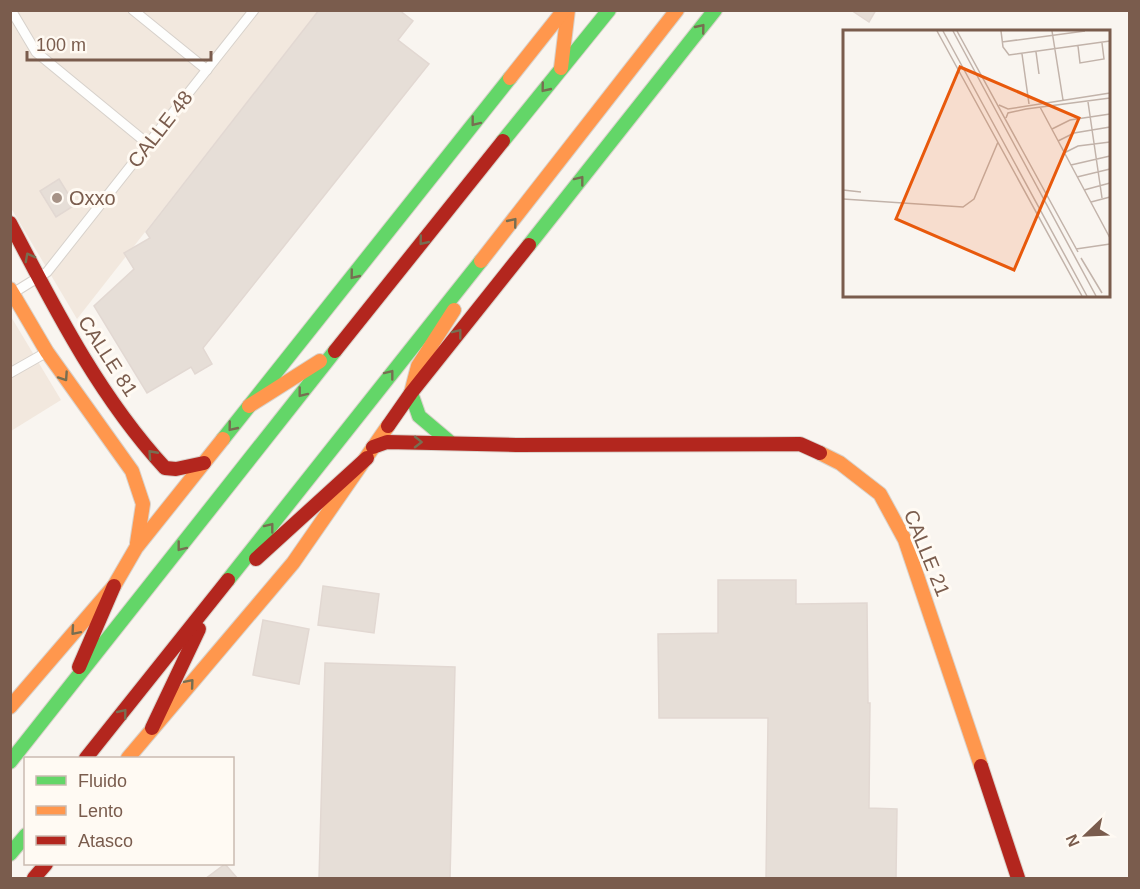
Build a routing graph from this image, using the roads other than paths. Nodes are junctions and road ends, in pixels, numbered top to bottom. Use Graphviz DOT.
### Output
graph roads {
  1 [pos="11,10"];
  2 [pos="133,10"];
  3 [pos="254,10"];
  4 [pos="566,10"];
  5 [pos="609,10"];
  6 [pos="677,10"];
  7 [pos="715,10"];
  8 [pos="561,69"];
  9 [pos="207,70"];
  10 [pos="148,144"];
  11 [pos="10,223"];
  12 [pos="39,277"];
  13 [pos="464,281"];
  14 [pos="12,291"];
  15 [pos="47,352"];
  16 [pos="332,354"];
  17 [pos="10,373"];
  18 [pos="411,393"];
  19 [pos="249,406"];
  20 [pos="451,443"];
  21 [pos="370,452"];
  22 [pos="204,463"];
  23 [pos="136,548"];
  24 [pos="114,586"];
  25 [pos="214,598"];
  26 [pos="65,696"];
  27 [pos="10,707"];
  28 [pos="152,728"];
  29 [pos="88,757"];
  30 [pos="130,757"];
  31 [pos="10,762"];
  32 [pos="24,837"];
  33 [pos="10,854"];
  34 [pos="45,865"];
  35 [pos="34,879"];
  36 [pos="1018,879"];
  1 -- 10 [label="street"];
  2 -- 9 [label="street"];
  3 -- 9 [label="street, CALLE 48"];
  4 -- 8 [label="main road"];
  4 -- 19 [label="main road, one-way"];
  5 -- 8 [label="main road"];
  13 -- 6 [label="main road, one-way"];
  18 -- 7 [label="main road, one-way"];
  8 -- 16 [label="main road, one-way"];
  9 -- 10 [label="street, CALLE 48"];
  10 -- 12 [label="street, CALLE 48"];
  12 -- 11 [label="main road, CALLE 81, one-way"];
  12 -- 14 [label="street, CALLE 48"];
  22 -- 12 [label="main road, CALLE 81, one-way"];
  13 -- 18 [label="main road"];
  25 -- 13 [label="main road, one-way"];
  14 -- 15 [label="main road"];
  15 -- 17 [label="street"];
  15 -- 23 [label="main road, one-way"];
  16 -- 19 [label="main road"];
  16 -- 26 [label="main road, one-way"];
  18 -- 20 [label="main road"];
  18 -- 21 [label="main road"];
  19 -- 22 [label="main road, one-way"];
  21 -- 20 [label="main road, CALLE 21, one-way"];
  20 -- 36 [label="main road, CALLE 21"];
  21 -- 25 [label="main road"];
  28 -- 21 [label="main road, one-way"];
  22 -- 23 [label="main road"];
  23 -- 24 [label="main road"];
  24 -- 26 [label="main road"];
  24 -- 27 [label="main road, one-way"];
  25 -- 28 [label="main road"];
  29 -- 25 [label="main road, one-way"];
  26 -- 31 [label="main road"];
  28 -- 30 [label="main road"];
  32 -- 33 [label="main road"];
  34 -- 35 [label="main road"];
}
